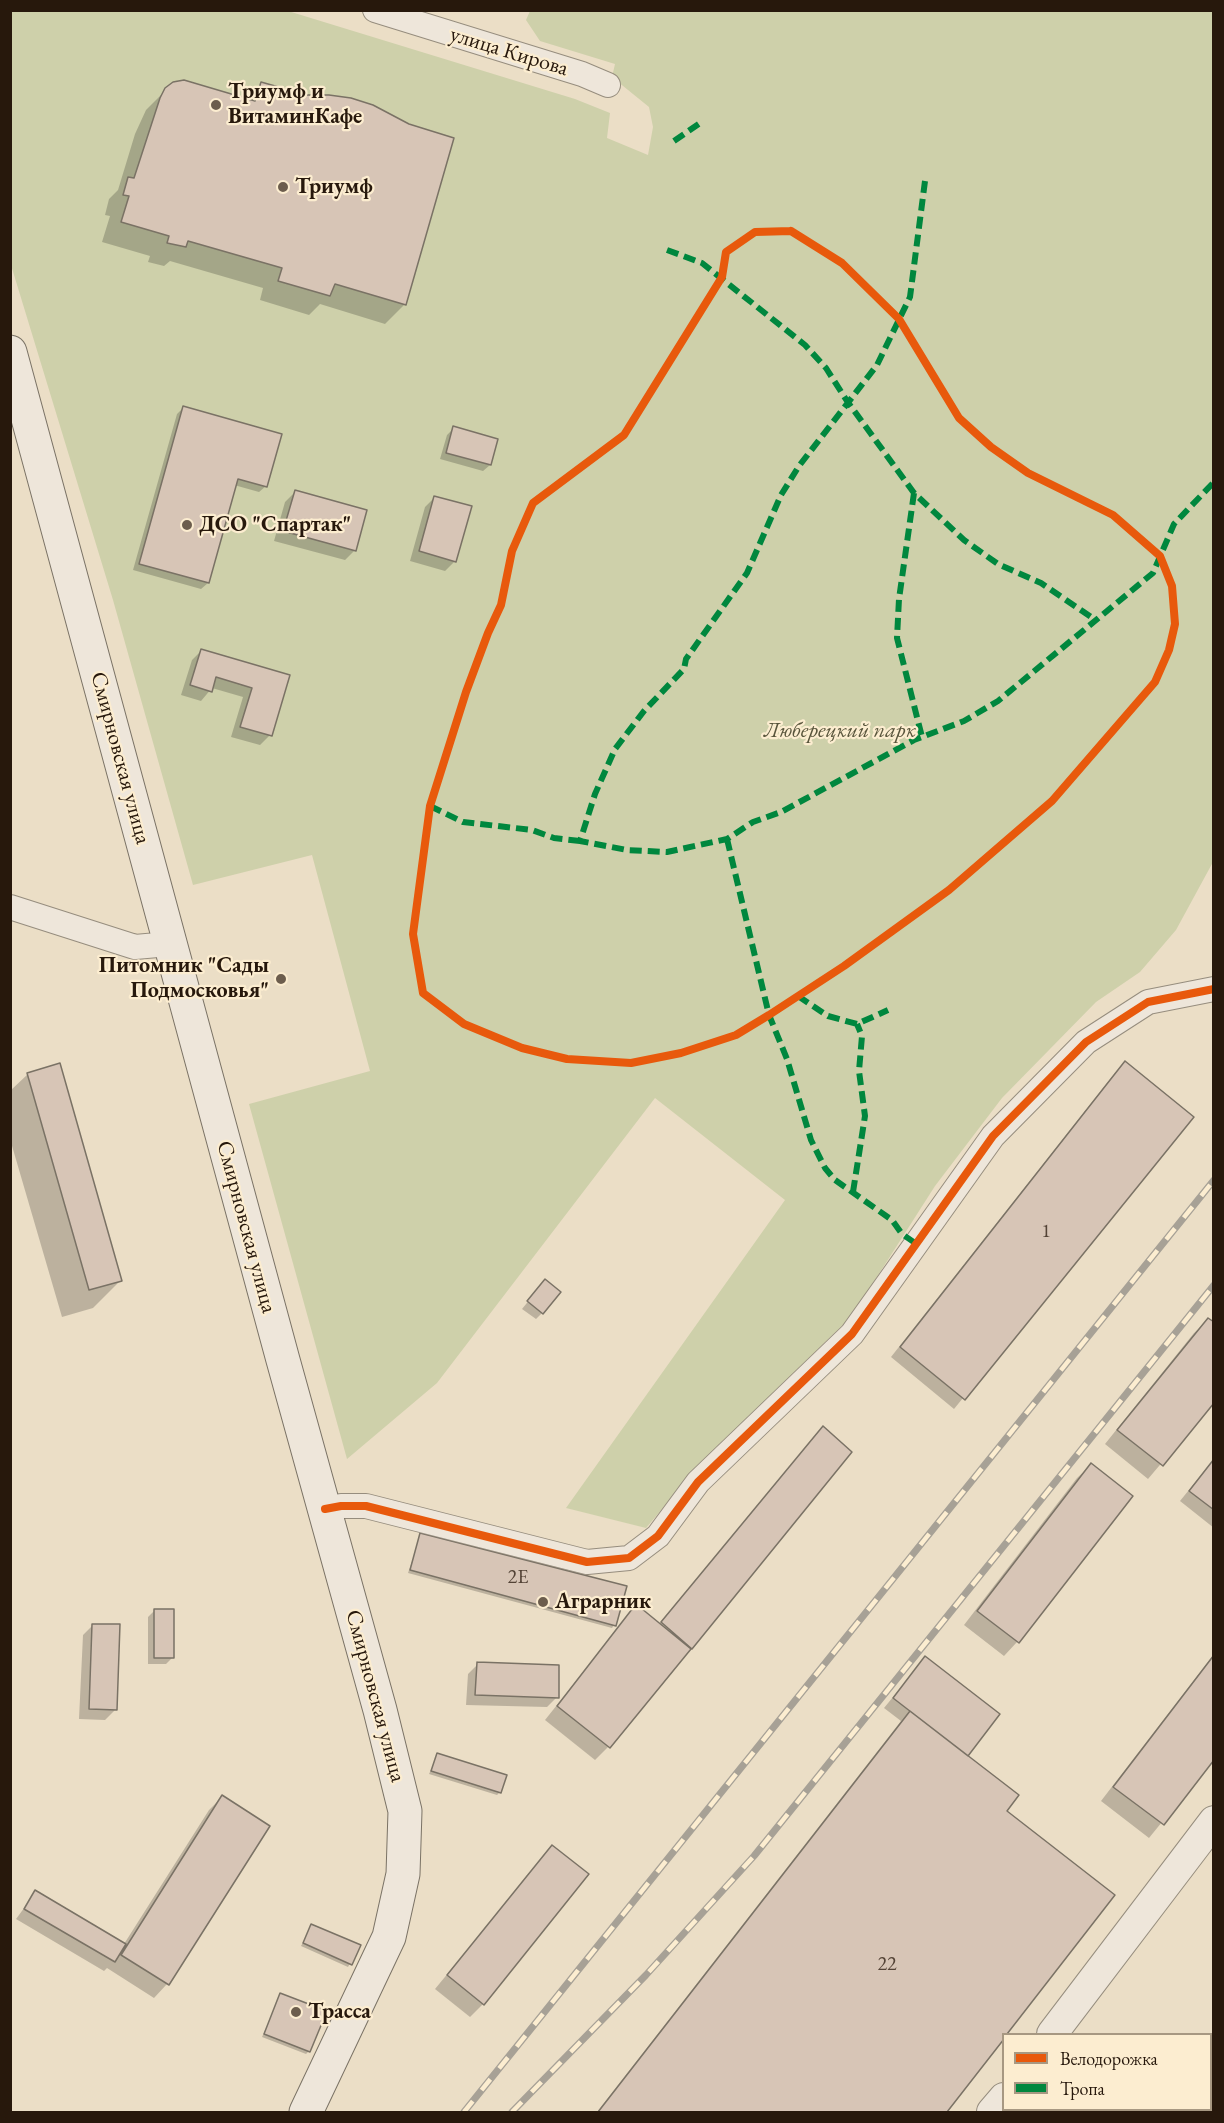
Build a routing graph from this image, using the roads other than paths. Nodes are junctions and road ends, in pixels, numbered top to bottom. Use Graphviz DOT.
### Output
graph roads {
  1 [pos="375,10"];
  2 [pos="608,85"];
  3 [pos="10,352"];
  4 [pos="10,907"];
  5 [pos="169,944"];
  6 [pos="1214,989"];
  7 [pos="325,1509"];
  8 [pos="1214,1821"];
  9 [pos="1053,2033"];
  10 [pos="1002,2100"];
  11 [pos="304,2106"];
  12 [pos="992,2112"];
  1 -- 2 [label="street, улица Кирова"];
  3 -- 5 [label="main road, Смирновская улица"];
  4 -- 5 [label="street"];
  5 -- 7 [label="main road, Смирновская улица"];
  6 -- 7 [label="street"];
  7 -- 11 [label="main road, Смирновская улица"];
  8 -- 9 [label="street"];
  10 -- 12 [label="street"];
}
